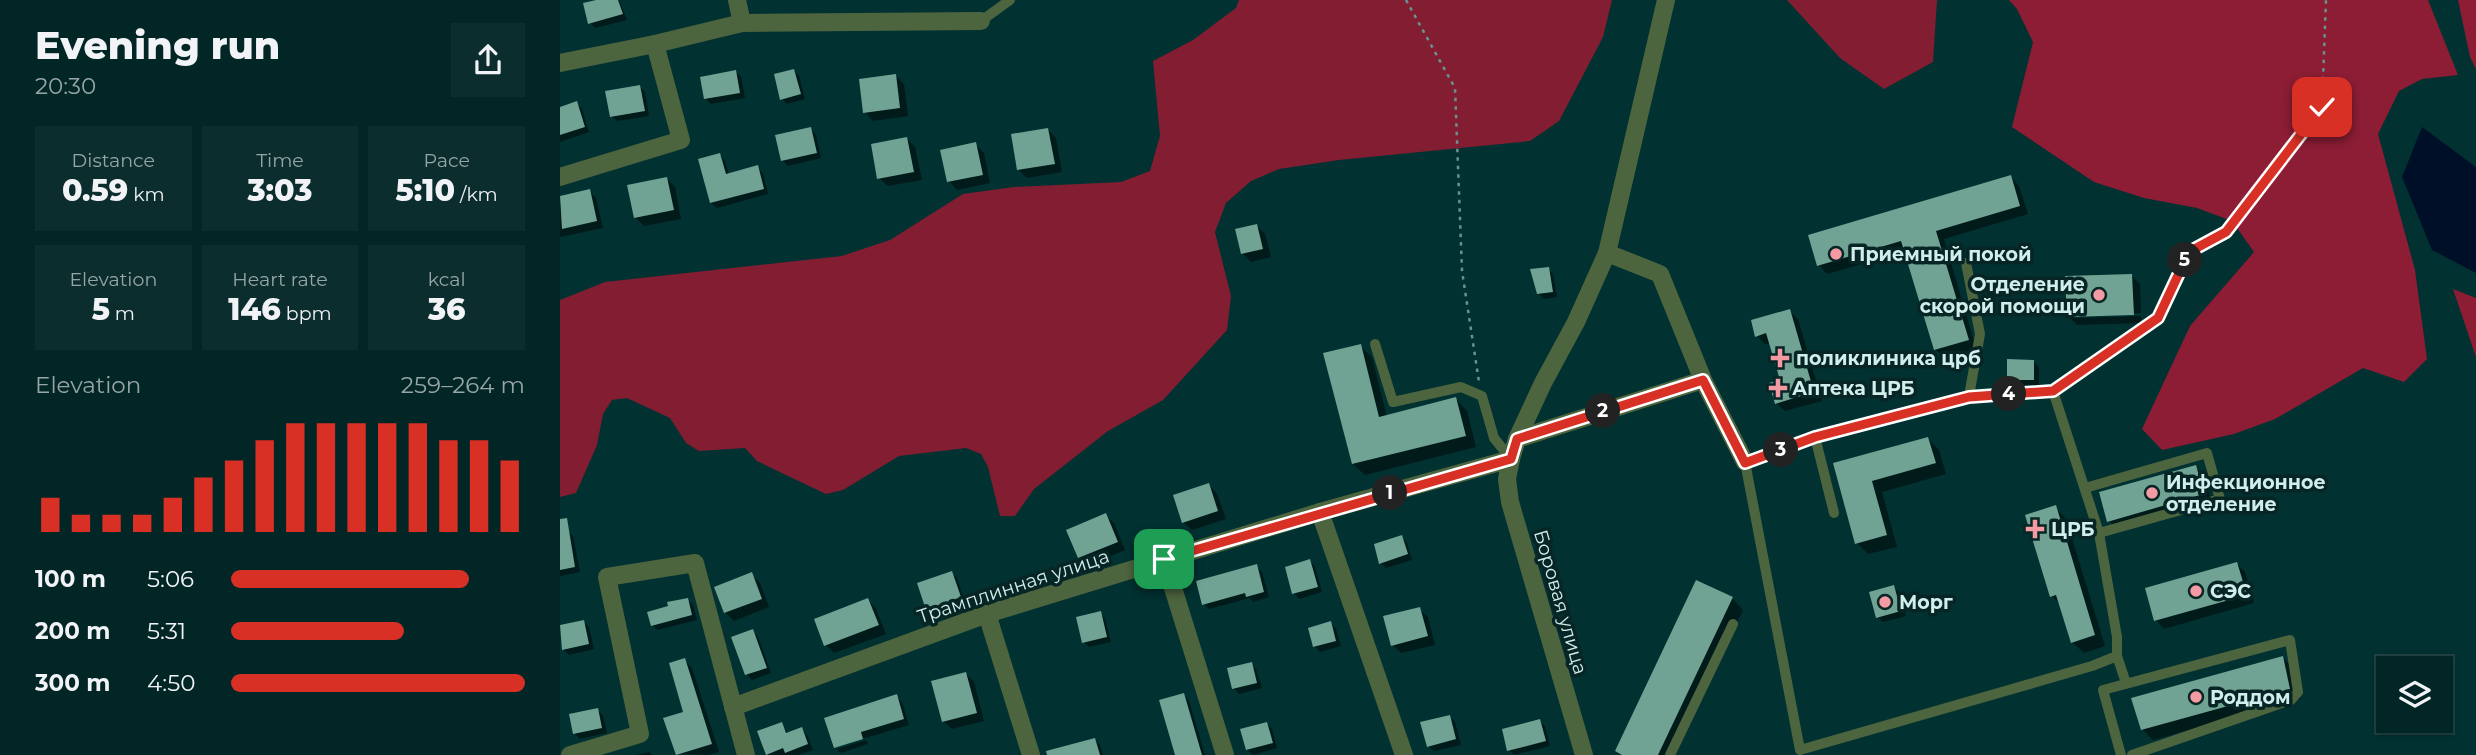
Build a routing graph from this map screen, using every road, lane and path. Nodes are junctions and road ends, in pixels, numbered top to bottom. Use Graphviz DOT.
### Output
graph roads {
  1 [pos="737,0"];
  2 [pos="1010,0"];
  3 [pos="1406,0"];
  4 [pos="1665,0"];
  5 [pos="2326,0"];
  6 [pos="981,21"];
  7 [pos="742,23"];
  8 [pos="655,44"];
  9 [pos="560,63"];
  10 [pos="560,177"];
  11 [pos="1607,253"];
  12 [pos="1966,263"];
  13 [pos="2158,318"];
  14 [pos="1375,344"];
  15 [pos="1703,380"];
  16 [pos="2053,391"];
  17 [pos="1482,396"];
  18 [pos="1969,397"];
  19 [pos="1815,437"];
  20 [pos="1517,439"];
  21 [pos="1511,459"];
  22 [pos="1745,463"];
  23 [pos="2085,488"];
  24 [pos="1321,512"];
  25 [pos="1834,513"];
  26 [pos="2099,533"];
  27 [pos="1164,559"];
  28 [pos="987,614"];
  29 [pos="1733,624"];
  30 [pos="2117,656"];
  31 [pos="2126,683"];
  32 [pos="733,707"];
  33 [pos="570,755"];
  34 [pos="746,755"];
  35 [pos="1031,755"];
  36 [pos="1225,755"];
  37 [pos="1404,755"];
  38 [pos="1584,755"];
  39 [pos="1670,755"];
  40 [pos="2121,755"];
  41 [pos="2133,755"];
  1 -- 7 [label="street"];
  2 -- 6 [label="lane"];
  3 -- 17 [label="path"];
  4 -- 11 [label="street, Боровая улица"];
  5 -- 13 [label="path"];
  6 -- 7 [label="street"];
  7 -- 8 [label="street"];
  8 -- 9 [label="street"];
  8 -- 10 [label="street"];
  11 -- 15 [label="street"];
  11 -- 20 [label="street, Боровая улица"];
  12 -- 18 [label="lane"];
  13 -- 16 [label="lane"];
  14 -- 17 [label="lane"];
  15 -- 20 [label="street"];
  15 -- 22 [label="street"];
  16 -- 18 [label="lane"];
  16 -- 23 [label="lane"];
  17 -- 21 [label="lane"];
  18 -- 19 [label="lane"];
  19 -- 22 [label="lane"];
  19 -- 25 [label="lane"];
  20 -- 21 [label="street, Боровая улица"];
  21 -- 24 [label="street, Трамплинная улица"];
  21 -- 38 [label="street, Боровая улица"];
  22 -- 30 [label="lane"];
  23 -- 26 [label="lane"];
  23 -- 26 [label="lane"];
  24 -- 27 [label="street, Трамплинная улица"];
  24 -- 37 [label="street"];
  26 -- 30 [label="lane"];
  27 -- 28 [label="street, Трамплинная улица"];
  27 -- 36 [label="street"];
  28 -- 32 [label="street, Трамплинная улица"];
  28 -- 35 [label="street"];
  29 -- 39 [label="lane"];
  30 -- 31 [label="lane"];
  31 -- 40 [label="lane"];
  31 -- 41 [label="lane"];
  32 -- 33 [label="street"];
  32 -- 34 [label="street"];
}
